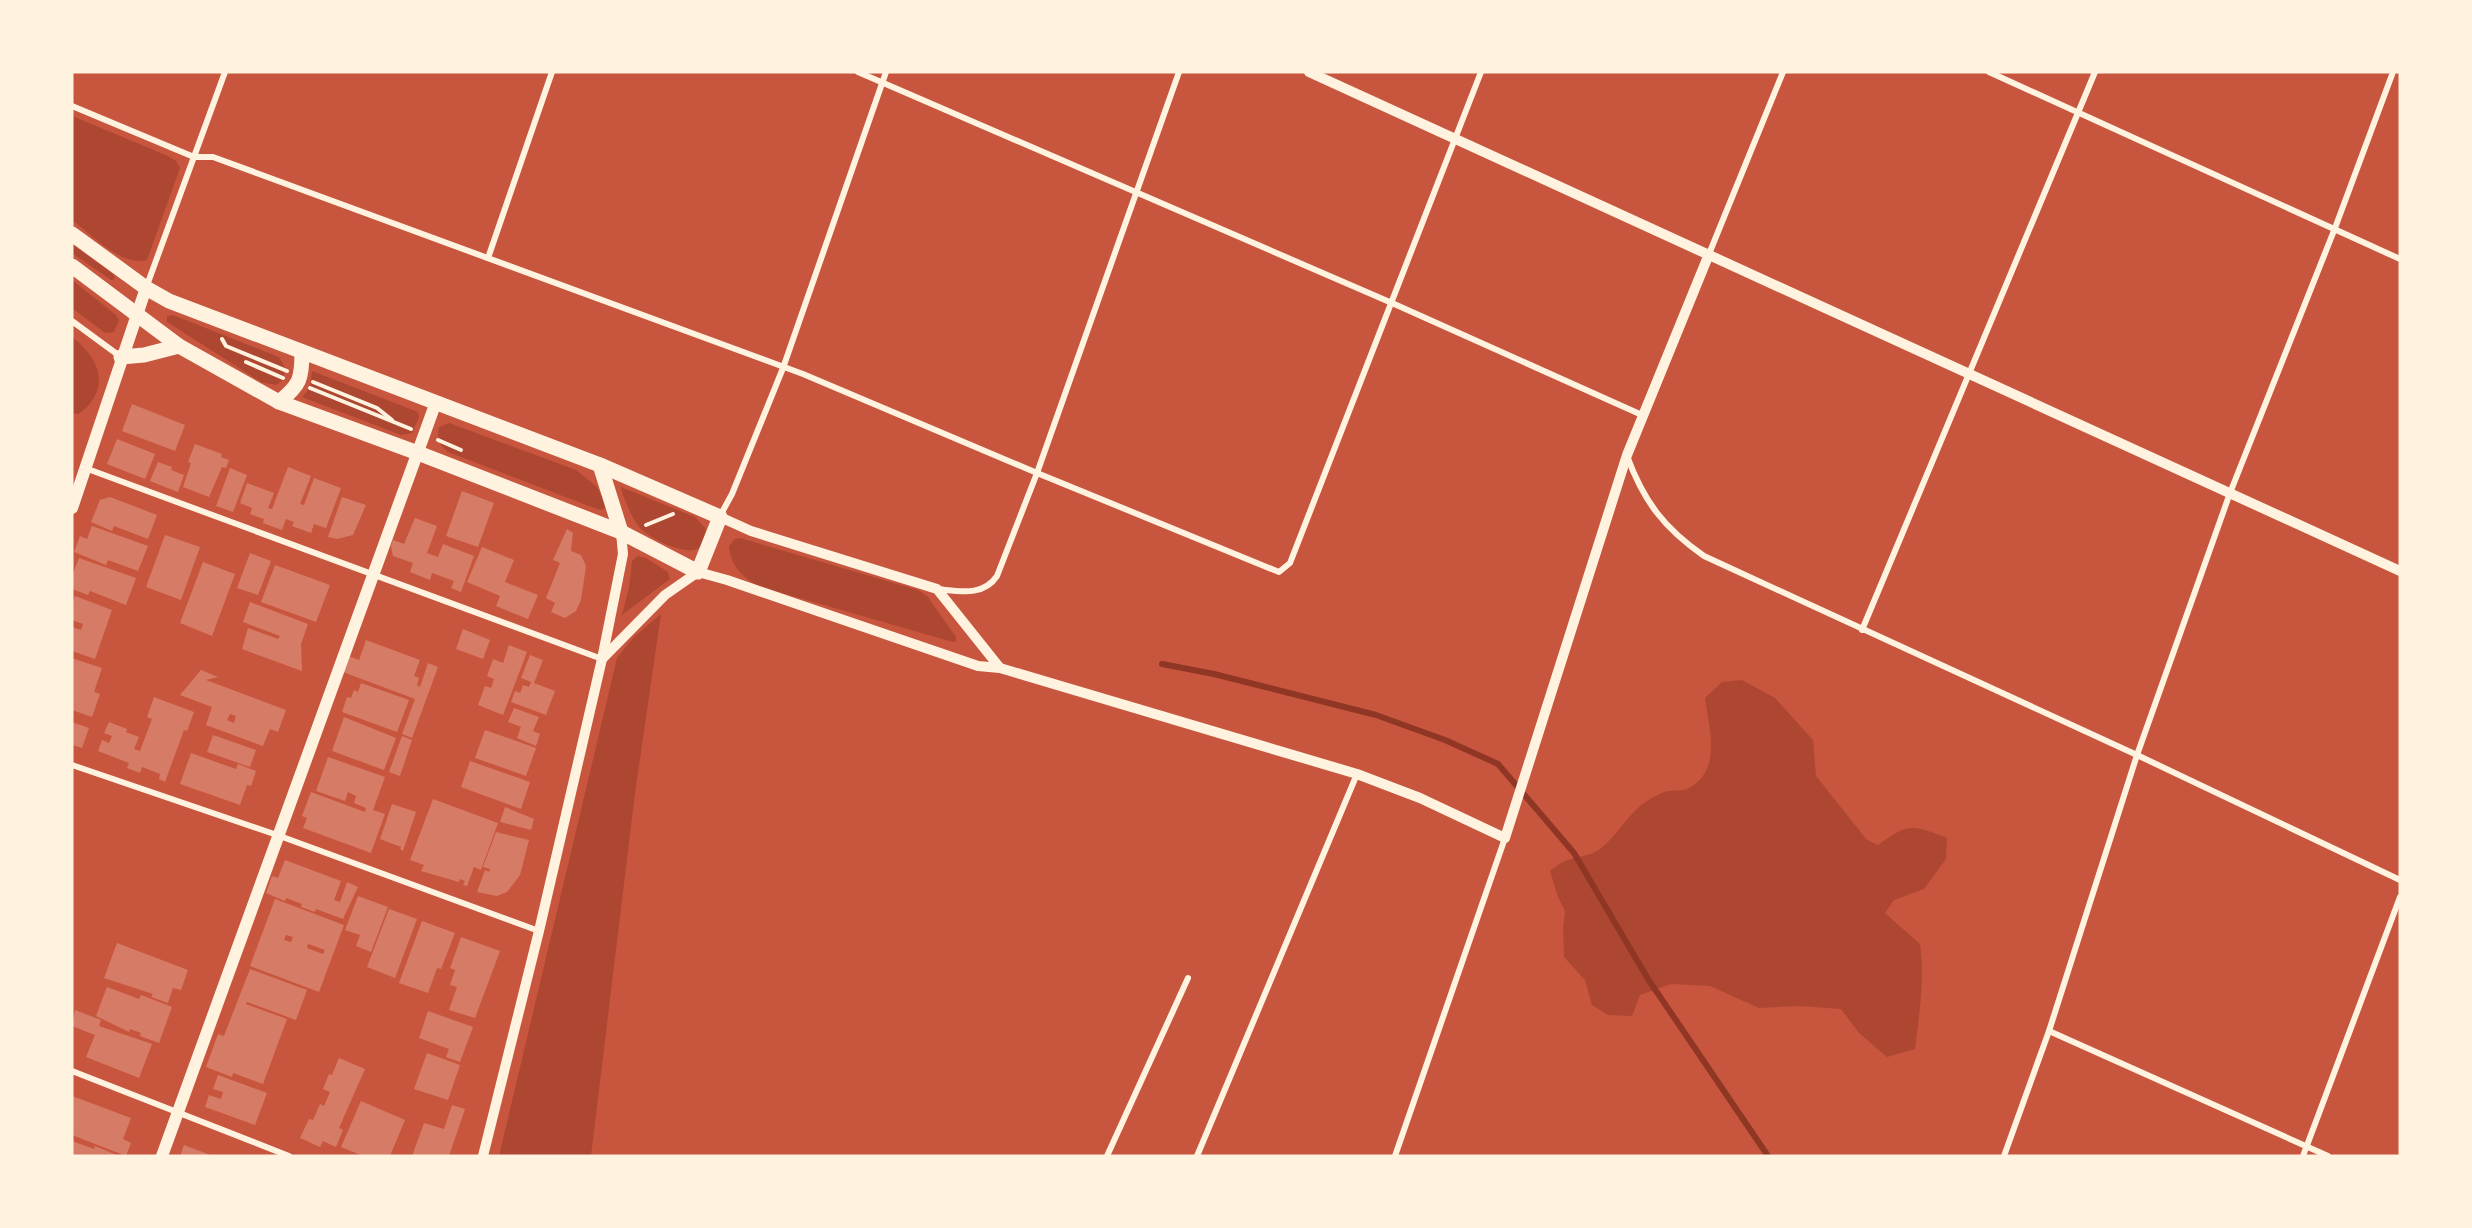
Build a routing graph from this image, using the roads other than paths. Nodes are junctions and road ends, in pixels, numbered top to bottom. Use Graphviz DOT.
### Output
graph roads {
  1 [pos="225,72"];
  2 [pos="552,72"];
  3 [pos="858,72"];
  4 [pos="886,72"];
  5 [pos="1179,72"];
  6 [pos="1309,72"];
  7 [pos="1481,72"];
  8 [pos="1783,72"];
  9 [pos="1989,72"];
  10 [pos="2095,72"];
  11 [pos="2393,72"];
  12 [pos="882,82"];
  13 [pos="72,106"];
  14 [pos="2079,113"];
  15 [pos="1456,137"];
  16 [pos="194,157"];
  17 [pos="1135,192"];
  18 [pos="2335,228"];
  19 [pos="72,234"];
  20 [pos="1709,254"];
  21 [pos="488,258"];
  22 [pos="2400,259"];
  23 [pos="72,266"];
  24 [pos="146,288"];
  25 [pos="1392,303"];
  26 [pos="136,315"];
  27 [pos="72,321"];
  28 [pos="179,346"];
  29 [pos="302,352"];
  30 [pos="121,357"];
  31 [pos="783,368"];
  32 [pos="1970,375"];
  33 [pos="279,402"];
  34 [pos="436,402"];
  35 [pos="1642,415"];
  36 [pos="418,453"];
  37 [pos="1627,455"];
  38 [pos="600,465"];
  39 [pos="85,468"];
  40 [pos="1036,473"];
  41 [pos="2230,493"];
  42 [pos="72,508"];
  43 [pos="720,517"];
  44 [pos="621,532"];
  45 [pos="2400,571"];
  46 [pos="698,572"];
  47 [pos="373,576"];
  48 [pos="937,589"];
  49 [pos="1862,630"];
  50 [pos="602,659"];
  51 [pos="1000,668"];
  52 [pos="2137,755"];
  53 [pos="72,765"];
  54 [pos="1357,774"];
  55 [pos="277,835"];
  56 [pos="1505,838"];
  57 [pos="2400,880"];
  58 [pos="2400,897"];
  59 [pos="539,931"];
  60 [pos="1188,978"];
  61 [pos="2049,1031"];
  62 [pos="72,1071"];
  63 [pos="178,1111"];
  64 [pos="2306,1146"];
  65 [pos="162,1156"];
  66 [pos="289,1156"];
  67 [pos="483,1156"];
  68 [pos="1107,1156"];
  69 [pos="1197,1156"];
  70 [pos="1395,1156"];
  71 [pos="2004,1156"];
  72 [pos="2302,1156"];
  73 [pos="2328,1156"];
  1 -- 16 [label="street"];
  2 -- 21 [label="street"];
  3 -- 12 [label="street"];
  4 -- 12 [label="street"];
  5 -- 17 [label="street"];
  6 -- 15 [label="street"];
  7 -- 15 [label="street"];
  8 -- 20 [label="street"];
  9 -- 14 [label="street"];
  10 -- 14 [label="street"];
  11 -- 18 [label="street"];
  12 -- 17 [label="street"];
  12 -- 31 [label="street"];
  13 -- 16 [label="street"];
  14 -- 18 [label="street"];
  14 -- 32 [label="street"];
  15 -- 20 [label="street"];
  15 -- 25 [label="street"];
  16 -- 21 [label="street"];
  16 -- 24 [label="street"];
  17 -- 25 [label="street"];
  17 -- 40 [label="street"];
  18 -- 22 [label="street"];
  18 -- 41 [label="street"];
  19 -- 24 [label="main road"];
  20 -- 32 [label="street"];
  20 -- 35 [label="street"];
  21 -- 31 [label="street"];
  23 -- 26 [label="main road"];
  24 -- 26 [label="main road"];
  24 -- 29 [label="main road"];
  25 -- 35 [label="street"];
  25 -- 40 [label="street"];
  26 -- 28 [label="main road"];
  26 -- 30 [label="main road"];
  27 -- 30 [label="street"];
  28 -- 30 [label="main road"];
  28 -- 33 [label="main road"];
  29 -- 33 [label="main road"];
  29 -- 34 [label="main road"];
  30 -- 39 [label="main road"];
  31 -- 40 [label="street"];
  31 -- 43 [label="street"];
  32 -- 41 [label="street"];
  32 -- 49 [label="street"];
  33 -- 36 [label="main road"];
  34 -- 36 [label="main road"];
  34 -- 38 [label="main road"];
  35 -- 37 [label="street"];
  36 -- 44 [label="main road"];
  36 -- 47 [label="main road"];
  37 -- 49 [label="street"];
  37 -- 56 [label="street"];
  38 -- 43 [label="main road"];
  38 -- 44 [label="main road"];
  39 -- 42 [label="main road"];
  39 -- 47 [label="street"];
  40 -- 48 [label="street"];
  41 -- 45 [label="street"];
  41 -- 52 [label="street"];
  43 -- 46 [label="main road"];
  43 -- 48 [label="street"];
  44 -- 46 [label="main road"];
  44 -- 50 [label="street"];
  46 -- 50 [label="street"];
  46 -- 51 [label="street"];
  47 -- 50 [label="street"];
  47 -- 55 [label="main road"];
  48 -- 51 [label="street"];
  49 -- 52 [label="street"];
  50 -- 59 [label="street"];
  51 -- 54 [label="street"];
  52 -- 57 [label="street"];
  52 -- 61 [label="street"];
  53 -- 55 [label="street"];
  54 -- 56 [label="street"];
  54 -- 69 [label="street"];
  55 -- 59 [label="street"];
  55 -- 63 [label="main road"];
  56 -- 70 [label="street"];
  58 -- 64 [label="street"];
  59 -- 67 [label="street"];
  60 -- 68 [label="street"];
  61 -- 64 [label="street"];
  61 -- 71 [label="street"];
  62 -- 63 [label="street"];
  63 -- 65 [label="main road"];
  63 -- 66 [label="street"];
  64 -- 72 [label="street"];
  64 -- 73 [label="street"];
}
